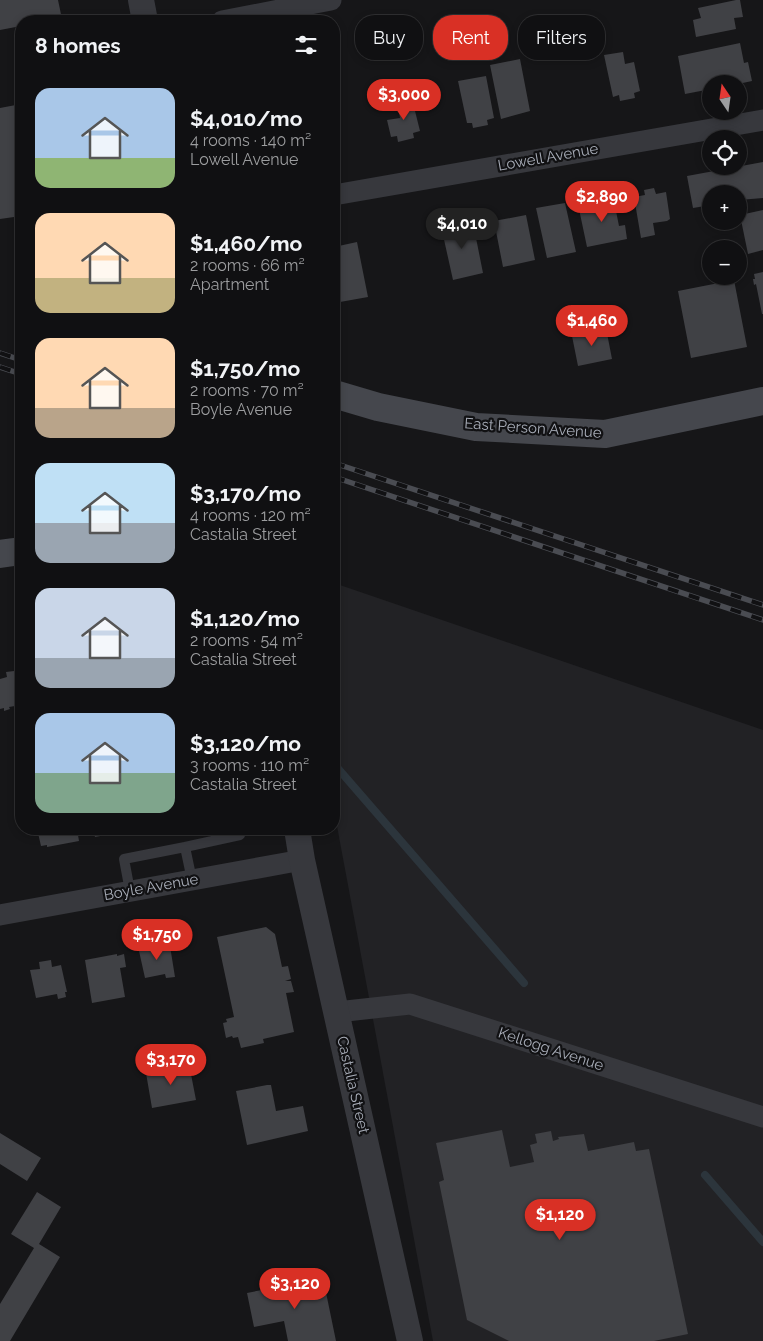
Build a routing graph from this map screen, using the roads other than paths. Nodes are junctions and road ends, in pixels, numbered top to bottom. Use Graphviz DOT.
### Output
graph roads {
  1 [pos="141,0"];
  2 [pos="331,0"];
  3 [pos="144,15"];
  4 [pos="253,15"];
  5 [pos="763,120"];
  6 [pos="340,194"];
  7 [pos="340,396"];
  8 [pos="763,401"];
  9 [pos="15,552"];
  10 [pos="0,554"];
  11 [pos="240,835"];
  12 [pos="297,835"];
  13 [pos="185,846"];
  14 [pos="302,860"];
  15 [pos="192,880"];
  16 [pos="130,891"];
  17 [pos="0,915"];
  18 [pos="337,1012"];
  19 [pos="763,1117"];
  20 [pos="410,1341"];
  1 -- 3 [label="street"];
  2 -- 4 [label="street"];
  5 -- 6 [label="street, Lowell Avenue"];
  7 -- 8 [label="main road, East Person Avenue"];
  9 -- 10 [label="main road"];
  11 -- 13 [label="lane"];
  12 -- 14 [label="street, Castalia Street"];
  13 -- 15 [label="lane"];
  13 -- 16 [label="lane"];
  14 -- 15 [label="street, Boyle Avenue"];
  14 -- 18 [label="street, Castalia Street"];
  15 -- 16 [label="street, Boyle Avenue"];
  16 -- 17 [label="street, Boyle Avenue"];
  18 -- 19 [label="street, Kellogg Avenue"];
  18 -- 20 [label="street, Castalia Street"];
}
